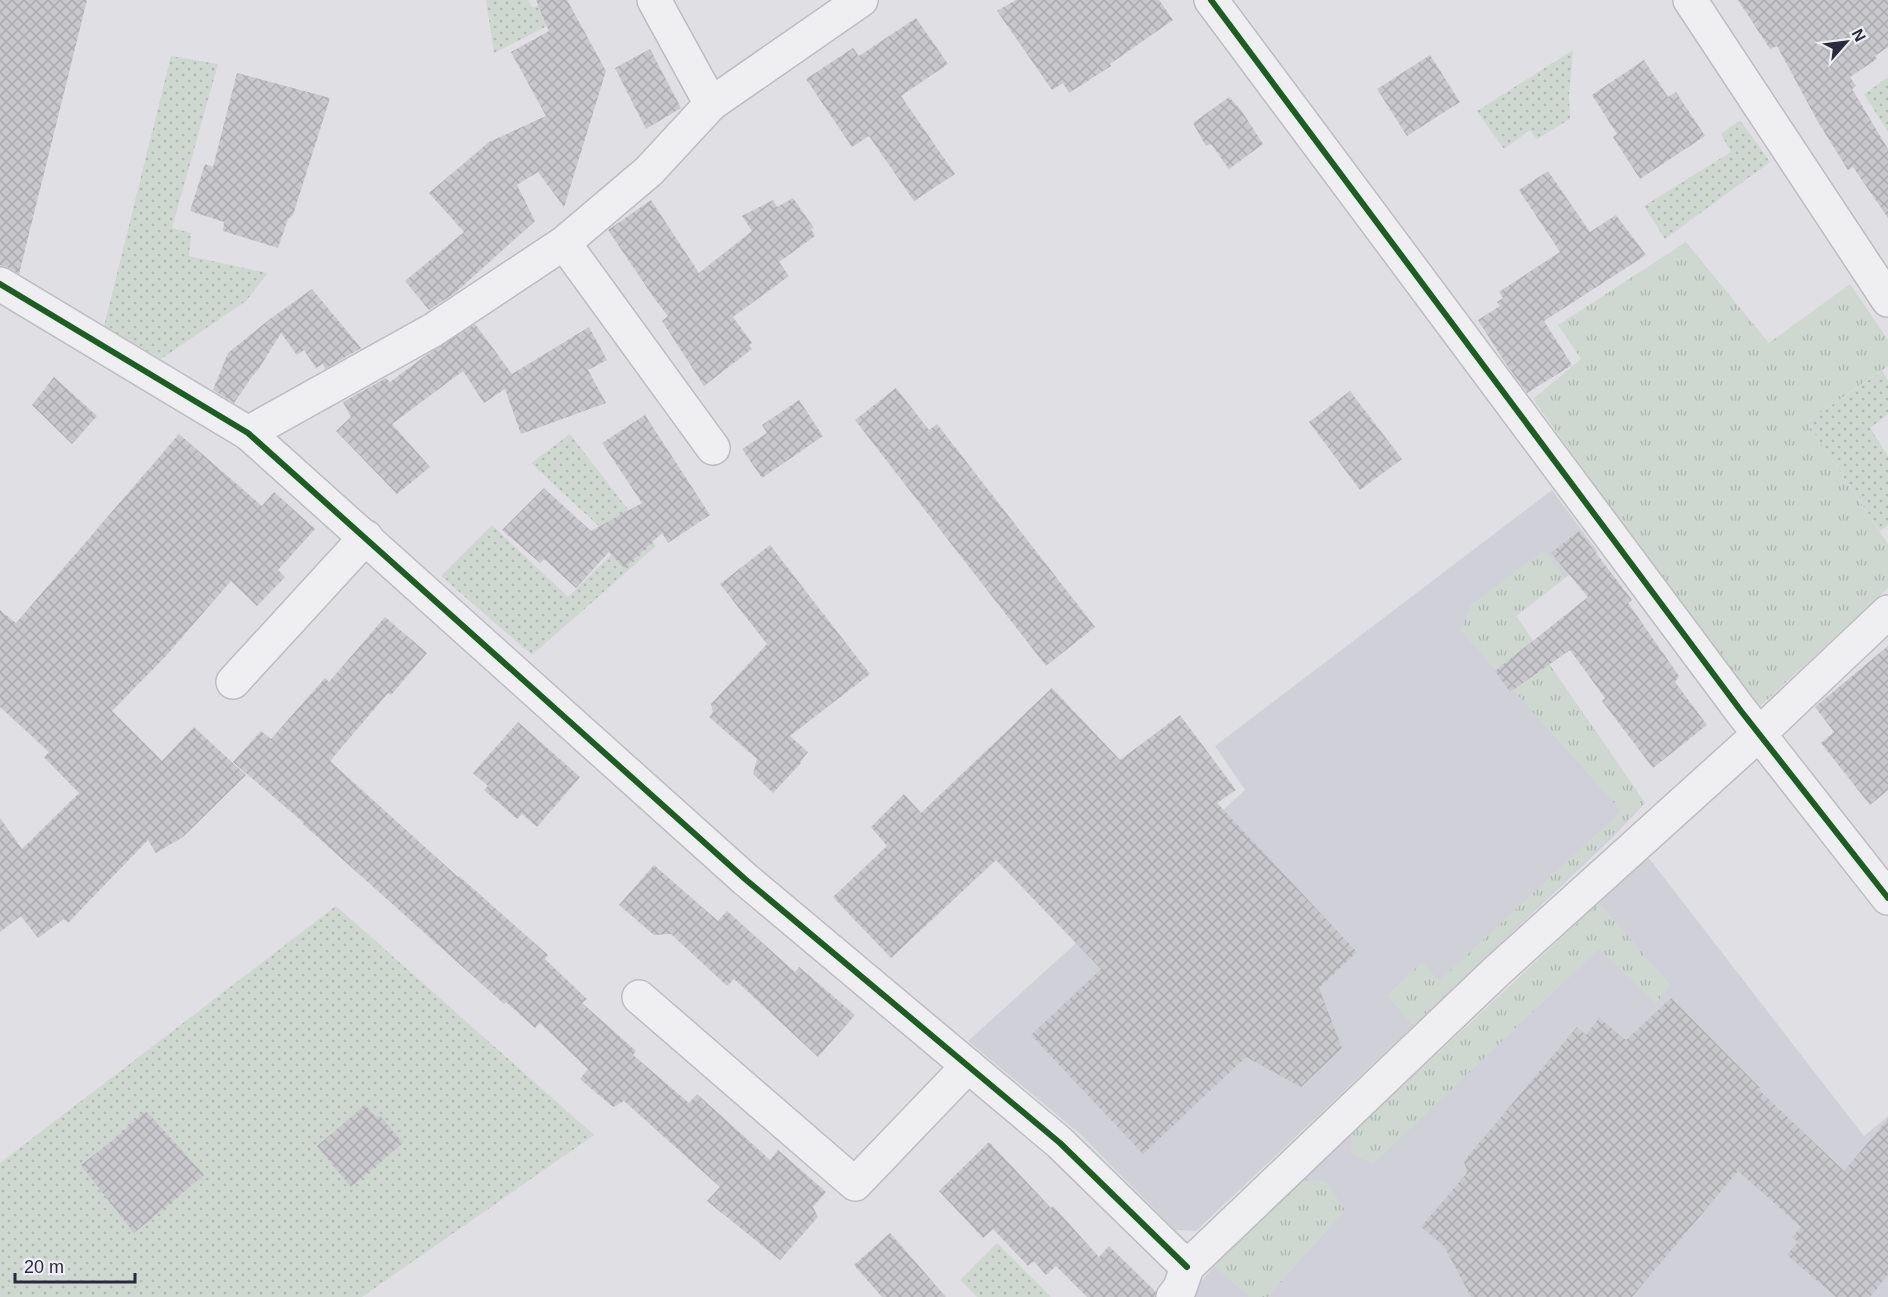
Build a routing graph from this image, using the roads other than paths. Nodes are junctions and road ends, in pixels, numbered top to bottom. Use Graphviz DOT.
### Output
graph roads {
  1 [pos="654,0"];
  2 [pos="861,0"];
  3 [pos="1211,0"];
  4 [pos="1690,0"];
  5 [pos="711,104"];
  6 [pos="564,243"];
  7 [pos="0,284"];
  8 [pos="1888,300"];
  9 [pos="248,433"];
  10 [pos="713,448"];
  11 [pos="366,537"];
  12 [pos="1888,612"];
  13 [pos="233,682"];
  14 [pos="1759,734"];
  15 [pos="1888,898"];
  16 [pos="639,998"];
  17 [pos="968,1066"];
  18 [pos="1187,1267"];
  19 [pos="1173,1297"];
  1 -- 5 [label="street"];
  2 -- 5 [label="street"];
  3 -- 14 [label="street"];
  4 -- 8 [label="street"];
  5 -- 6 [label="street"];
  6 -- 9 [label="street"];
  6 -- 10 [label="street"];
  7 -- 9 [label="street"];
  9 -- 11 [label="street"];
  11 -- 13 [label="street"];
  11 -- 17 [label="street"];
  12 -- 14 [label="street"];
  14 -- 15 [label="street"];
  14 -- 18 [label="street"];
  16 -- 17 [label="street"];
  17 -- 18 [label="street"];
  18 -- 19 [label="street"];
}
